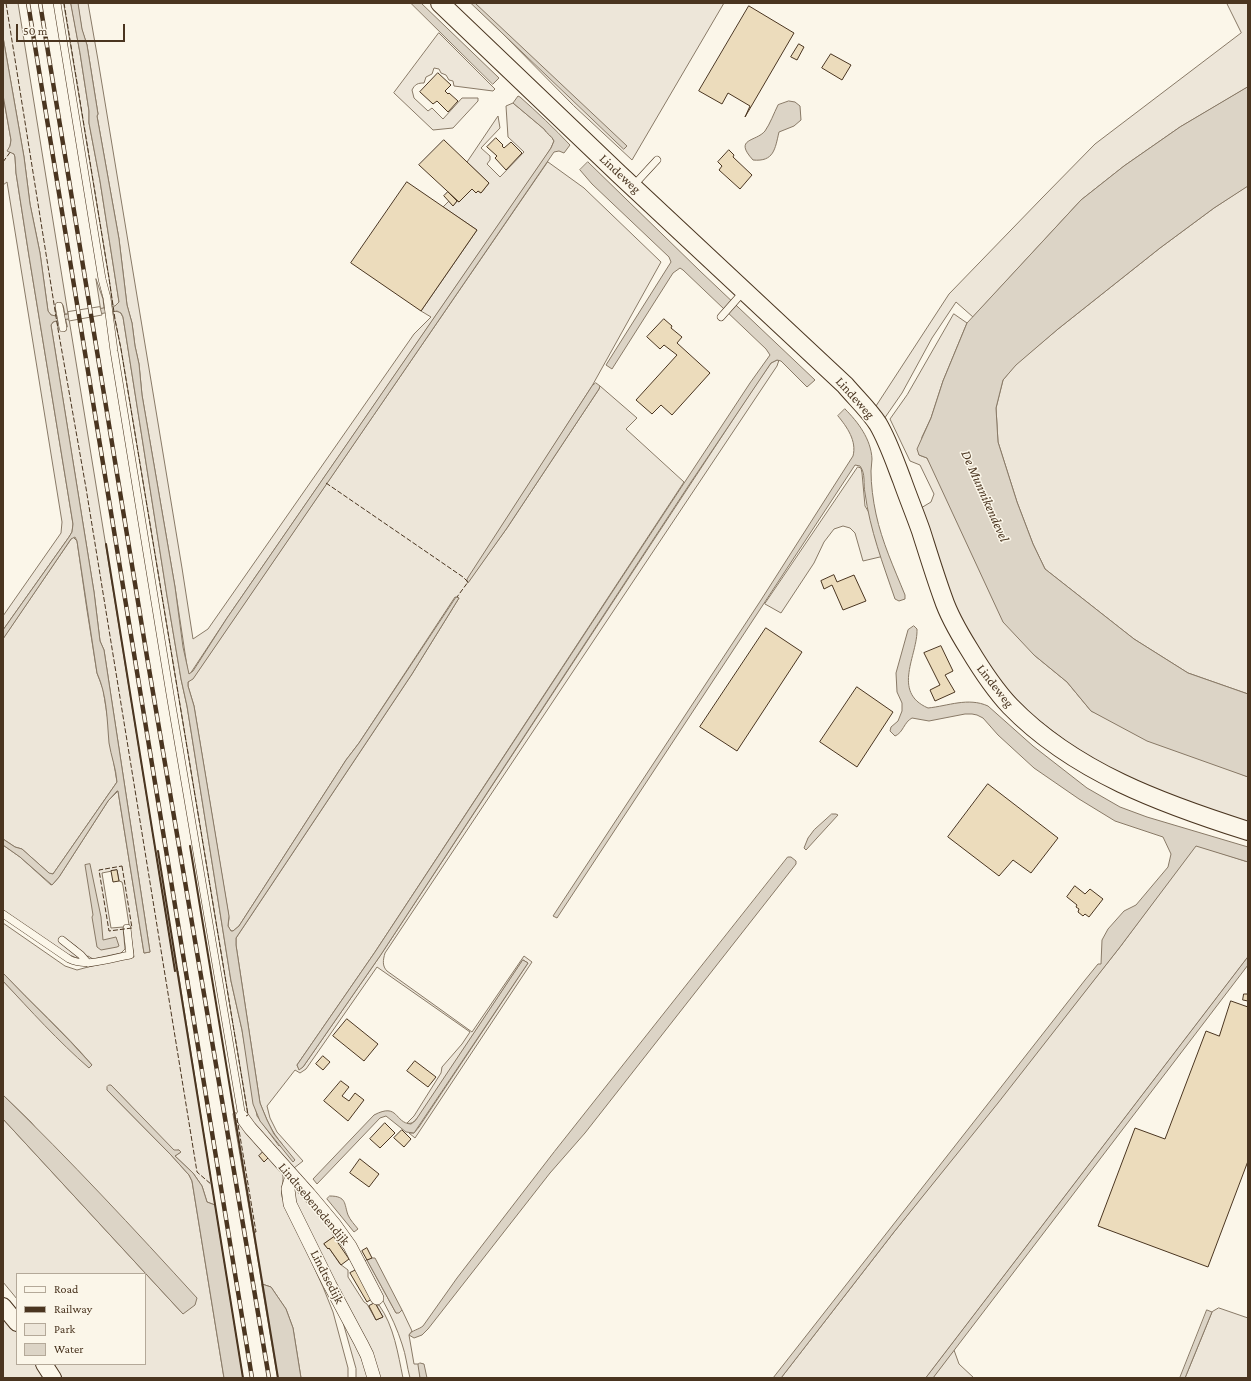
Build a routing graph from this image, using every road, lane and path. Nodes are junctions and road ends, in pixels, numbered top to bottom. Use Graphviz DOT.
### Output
graph roads {
  1 [pos="57,3"];
  2 [pos="440,3"];
  3 [pos="657,160"];
  4 [pos="633,186"];
  5 [pos="739,296"];
  6 [pos="59,306"];
  7 [pos="722,315"];
  8 [pos="63,328"];
  9 [pos="1248,832"];
  10 [pos="3,914"];
  11 [pos="127,928"];
  12 [pos="62,940"];
  13 [pos="88,963"];
  14 [pos="242,1117"];
  15 [pos="292,1176"];
  16 [pos="377,1298"];
  17 [pos="3,1306"];
  18 [pos="16,1322"];
  19 [pos="45,1365"];
  20 [pos="53,1378"];
  21 [pos="374,1378"];
  1 -- 14 [label="lane"];
  2 -- 4 [label="main road, Lindeweg"];
  3 -- 4 [label="lane"];
  4 -- 5 [label="main road, Lindeweg"];
  5 -- 7 [label="lane"];
  5 -- 9 [label="main road, Lindeweg"];
  6 -- 8 [label="lane"];
  10 -- 13 [label="lane"];
  11 -- 13 [label="lane"];
  12 -- 13 [label="lane"];
  14 -- 15 [label="street, Lindtsebenedendijk"];
  15 -- 16 [label="street, Lindtsebenedendijk"];
  15 -- 21 [label="street, Lindtsedijk"];
  17 -- 18 [label="street"];
  19 -- 20 [label="street"];
}
